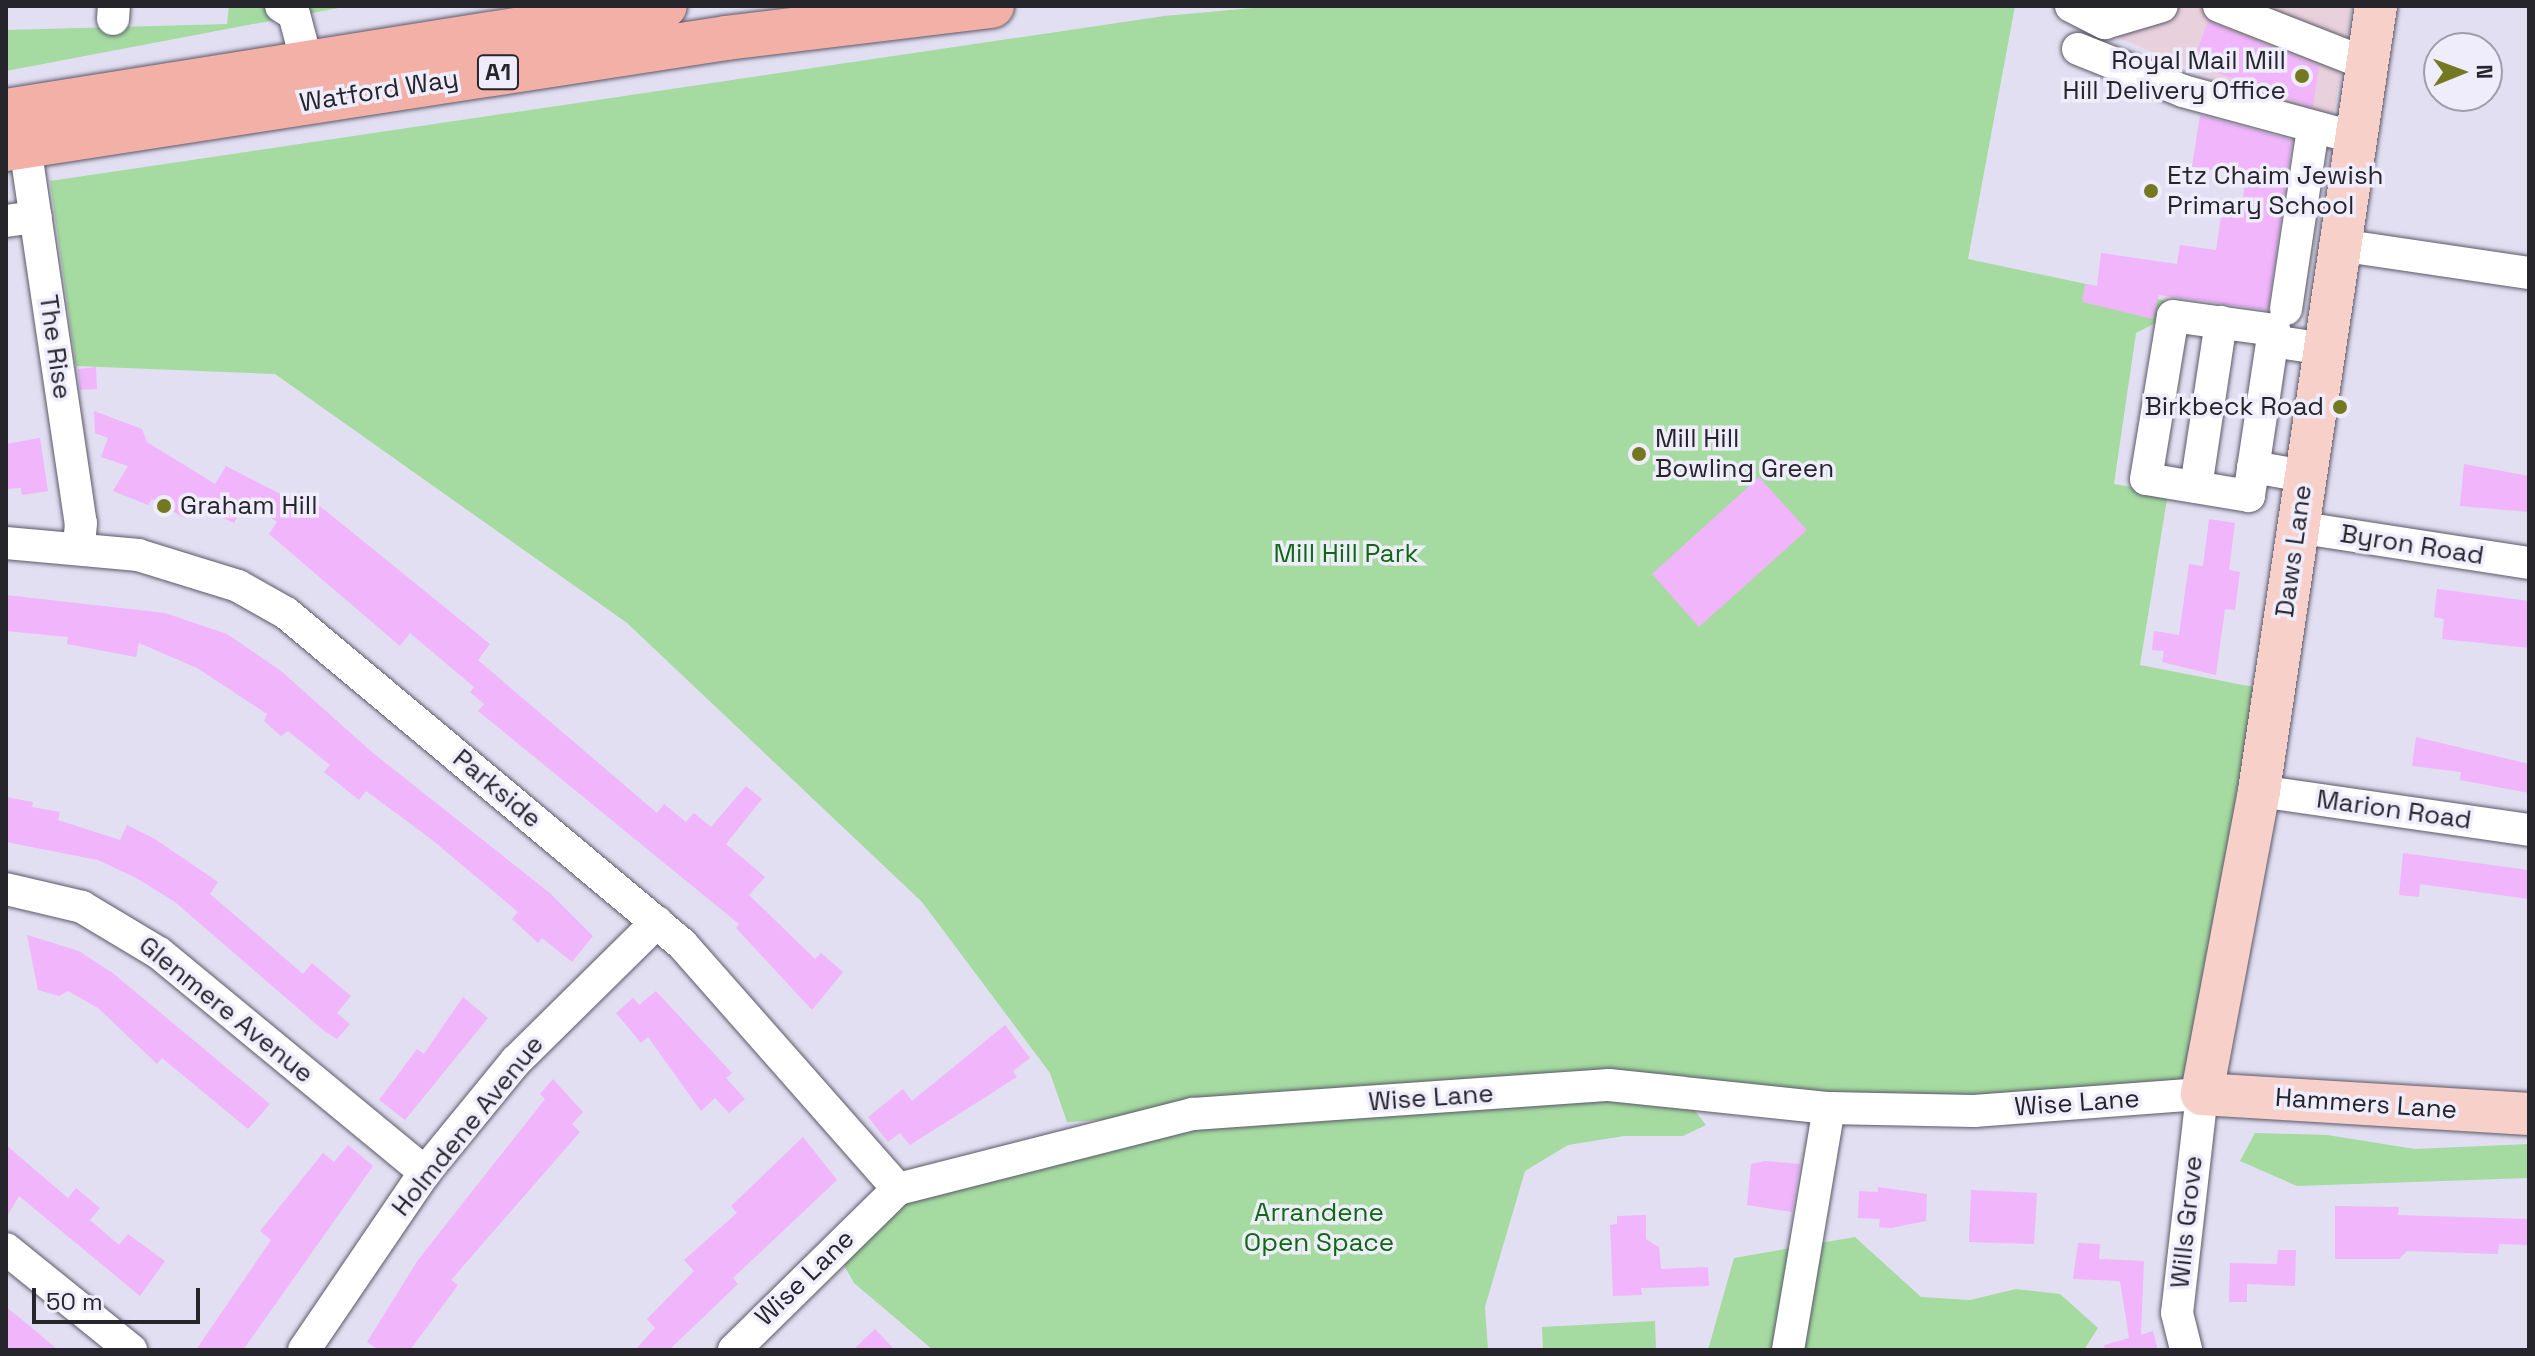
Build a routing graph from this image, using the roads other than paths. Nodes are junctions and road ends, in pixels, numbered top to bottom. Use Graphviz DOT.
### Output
graph roads {
  1 [pos="281,6"];
  2 [pos="665,6"];
  3 [pos="992,6"];
  4 [pos="2071,6"];
  5 [pos="2162,6"];
  6 [pos="2219,6"];
  7 [pos="2276,6"];
  8 [pos="2371,37"];
  9 [pos="2078,49"];
  10 [pos="307,63"];
  11 [pos="2313,128"];
  12 [pos="12,135"];
  13 [pos="2356,138"];
  14 [pos="21,219"];
  15 [pos="2339,245"];
  16 [pos="2529,273"];
  17 [pos="2286,309"];
  18 [pos="2221,322"];
  19 [pos="2272,341"];
  20 [pos="2325,349"];
  21 [pos="2253,467"];
  22 [pos="2304,476"];
  23 [pos="2196,487"];
  24 [pos="2296,527"];
  25 [pos="6,543"];
  26 [pos="79,548"];
  27 [pos="2529,563"];
  28 [pos="2259,791"];
  29 [pos="2529,830"];
  30 [pos="6,889"];
  31 [pos="657,922"];
  32 [pos="2202,1094"];
  33 [pos="1829,1108"];
  34 [pos="2529,1114"];
  35 [pos="425,1172"];
  36 [pos="898,1189"];
  37 [pos="6,1249"];
  38 [pos="131,1350"];
  39 [pos="304,1350"];
  40 [pos="734,1350"];
  41 [pos="1788,1350"];
  42 [pos="2186,1350"];
  1 -- 10 [label="street"];
  2 -- 10 [label="highway, Watford Way / A1"];
  3 -- 12 [label="highway, Watford Way / A1"];
  4 -- 5 [label="street"];
  6 -- 8 [label="street"];
  7 -- 8 [label="street"];
  8 -- 13 [label="main road, Daws Lane"];
  9 -- 11 [label="street"];
  10 -- 12 [label="highway, Watford Way / A1"];
  11 -- 13 [label="street"];
  11 -- 17 [label="street"];
  12 -- 14 [label="street, The Rise"];
  13 -- 15 [label="main road, Daws Lane"];
  14 -- 26 [label="street, The Rise"];
  15 -- 16 [label="street"];
  15 -- 20 [label="main road, Daws Lane"];
  18 -- 19 [label="street"];
  18 -- 23 [label="street"];
  18 -- 23 [label="street"];
  19 -- 20 [label="street"];
  19 -- 21 [label="street"];
  20 -- 22 [label="main road, Daws Lane"];
  21 -- 22 [label="street"];
  21 -- 23 [label="street"];
  22 -- 24 [label="main road, Daws Lane"];
  24 -- 27 [label="street, Byron Road"];
  24 -- 28 [label="main road, Daws Lane"];
  25 -- 26 [label="street, Parkside"];
  26 -- 31 [label="street, Parkside"];
  28 -- 29 [label="street, Marion Road"];
  28 -- 32 [label="main road, Daws Lane"];
  30 -- 35 [label="street, Glenmere Avenue"];
  31 -- 35 [label="street, Holmdene Avenue"];
  31 -- 36 [label="street, Parkside"];
  32 -- 33 [label="street, Wise Lane"];
  32 -- 34 [label="main road, Hammers Lane"];
  32 -- 42 [label="street, Wills Grove"];
  33 -- 36 [label="street, Wise Lane"];
  33 -- 41 [label="street"];
  35 -- 39 [label="street, Holmdene Avenue"];
  36 -- 40 [label="street, Wise Lane"];
  37 -- 38 [label="street"];
}
